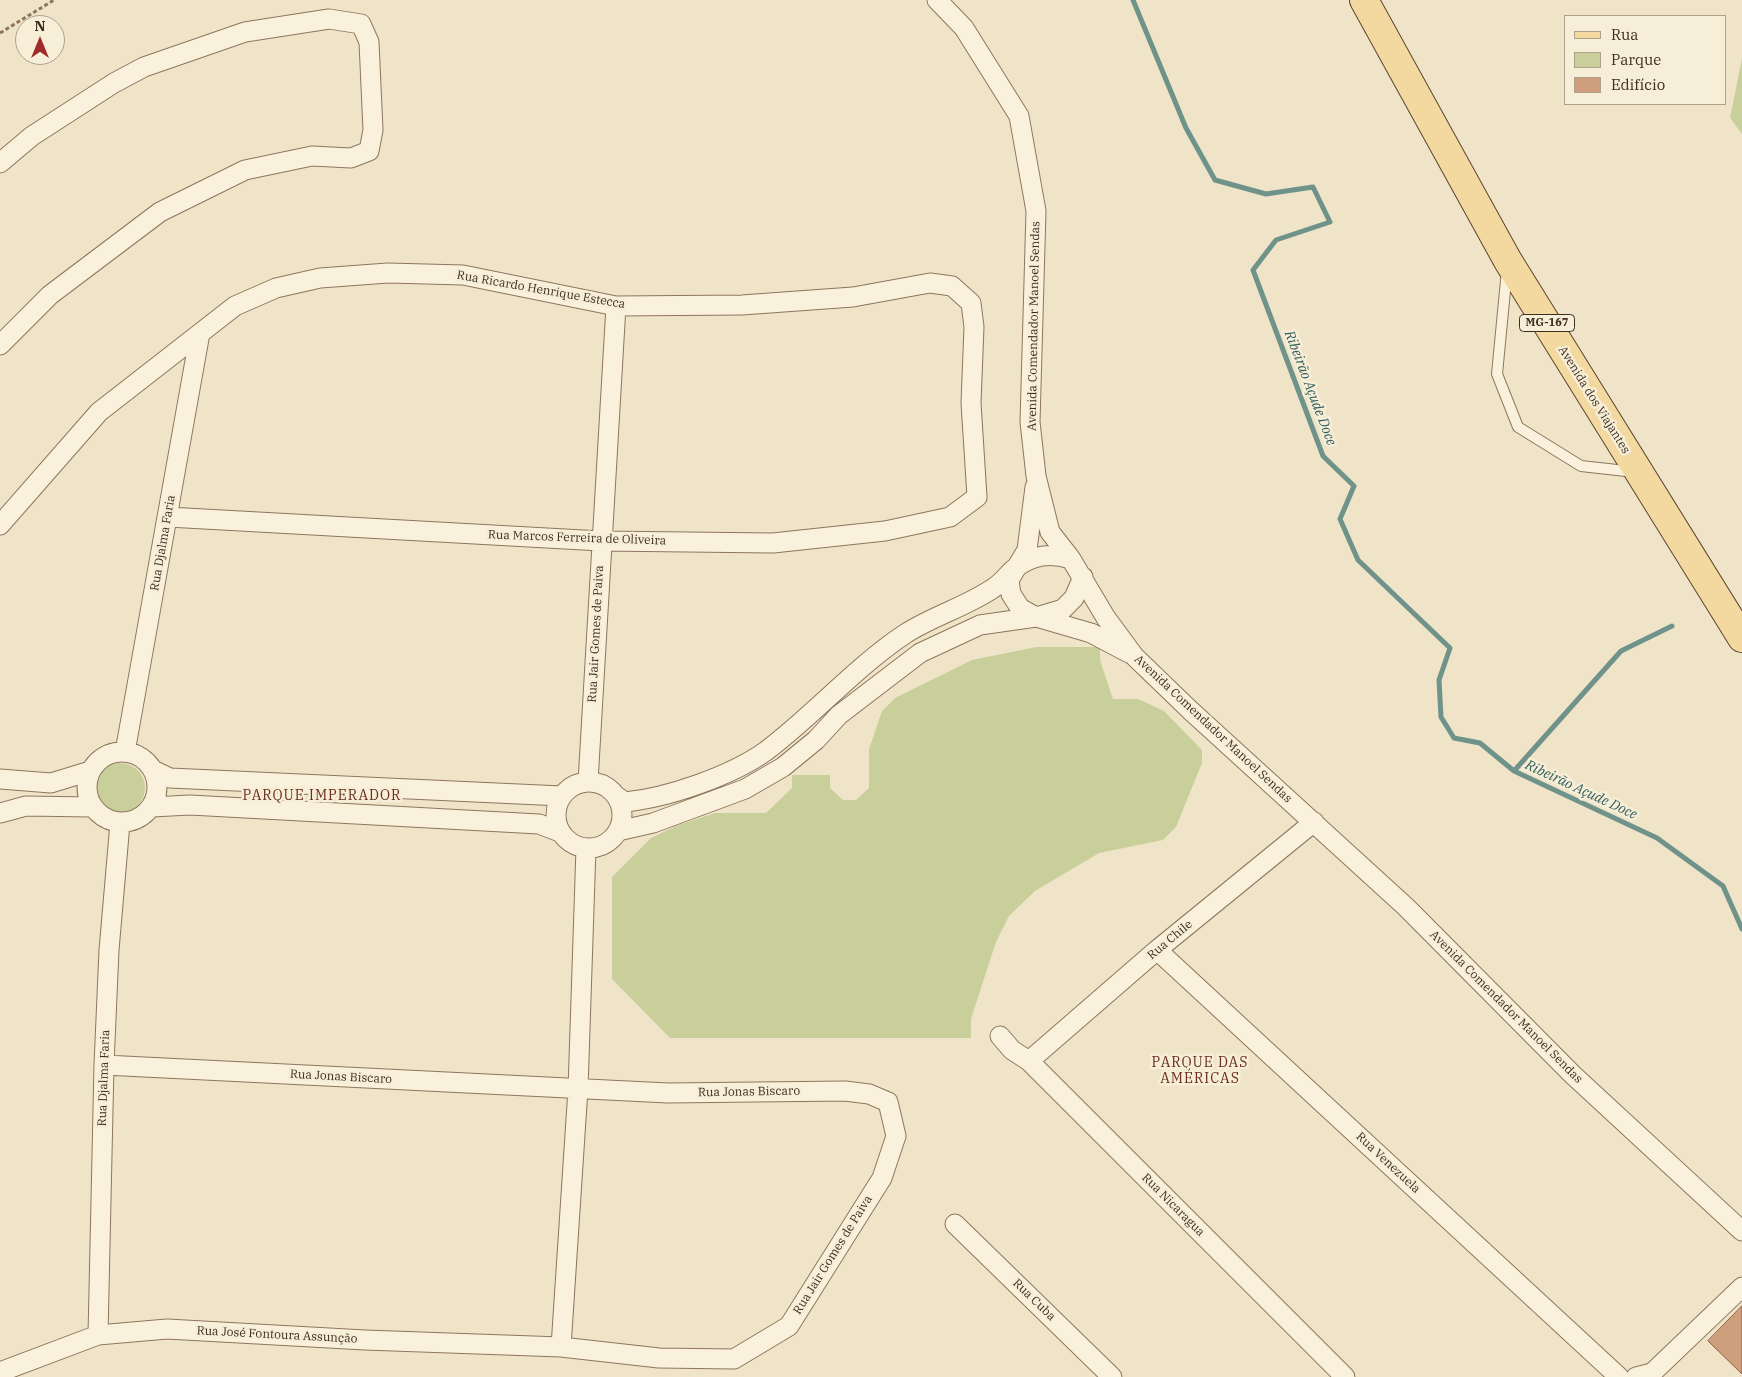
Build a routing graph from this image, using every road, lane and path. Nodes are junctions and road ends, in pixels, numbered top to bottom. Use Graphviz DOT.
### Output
graph roads {
  1 [pos="54,0"];
  2 [pos="937,0"];
  3 [pos="1364,0"];
  4 [pos="0,33"];
  5 [pos="0,163"];
  6 [pos="1508,261"];
  7 [pos="616,306"];
  8 [pos="200,333"];
  9 [pos="0,345"];
  10 [pos="1639,472"];
  11 [pos="1036,476"];
  12 [pos="977,498"];
  13 [pos="168,517"];
  14 [pos="0,525"];
  15 [pos="601,541"];
  16 [pos="1071,559"];
  17 [pos="1015,568"];
  18 [pos="1083,577"];
  19 [pos="1036,617"];
  20 [pos="1742,638"];
  21 [pos="1134,656"];
  22 [pos="125,752"];
  23 [pos="153,770"];
  24 [pos="90,771"];
  25 [pos="0,779"];
  26 [pos="588,782"];
  27 [pos="562,796"];
  28 [pos="616,796"];
  29 [pos="92,807"];
  30 [pos="152,807"];
  31 [pos="0,813"];
  32 [pos="1314,822"];
  33 [pos="120,823"];
  34 [pos="618,831"];
  35 [pos="560,832"];
  36 [pos="586,848"];
  37 [pos="1157,950"];
  38 [pos="1000,1036"];
  39 [pos="1029,1061"];
  40 [pos="104,1065"];
  41 [pos="578,1089"];
  42 [pos="888,1102"];
  43 [pos="955,1224"];
  44 [pos="1742,1231"];
  45 [pos="1742,1287"];
  46 [pos="98,1334"];
  47 [pos="561,1347"];
  48 [pos="0,1372"];
  49 [pos="1112,1377"];
  50 [pos="1345,1377"];
  51 [pos="1619,1377"];
  52 [pos="1636,1377"];
  1 -- 4 [label="path"];
  2 -- 11 [label="street, Avenida Comendador Manoel Sendas"];
  3 -- 6 [label="main road, Avenida dos Viajantes / MG-167"];
  5 -- 9 [label="street"];
  6 -- 10 [label="main road, Avenida dos Viajantes / MG-167"];
  6 -- 10 [label="lane"];
  7 -- 8 [label="street, Rua Ricardo Henrique Estecca"];
  7 -- 12 [label="street, Rua Ricardo Henrique Estecca"];
  7 -- 15 [label="street, Rua Jair Gomes de Paiva"];
  8 -- 13 [label="street, Rua Djalma Faria"];
  8 -- 14 [label="street, Rua Ricardo Henrique Estecca"];
  10 -- 20 [label="main road, Avenida dos Viajantes / MG-167"];
  11 -- 16 [label="street, Avenida Comendador Manoel Sendas"];
  11 -- 17 [label="street"];
  12 -- 15 [label="street, Rua Marcos Ferreira de Oliveira"];
  13 -- 15 [label="street, Rua Marcos Ferreira de Oliveira"];
  13 -- 22 [label="street, Rua Djalma Faria"];
  15 -- 26 [label="street, Rua Jair Gomes de Paiva"];
  16 -- 17 [label="street"];
  16 -- 18 [label="street, Avenida Comendador Manoel Sendas"];
  17 -- 19 [label="street"];
  17 -- 28 [label="street"];
  18 -- 19 [label="street"];
  18 -- 21 [label="street, Avenida Comendador Manoel Sendas"];
  19 -- 21 [label="street"];
  19 -- 34 [label="street"];
  21 -- 32 [label="street, Avenida Comendador Manoel Sendas"];
  22 -- 23 [label="street"];
  22 -- 24 [label="street"];
  23 -- 27 [label="street"];
  23 -- 30 [label="street"];
  24 -- 25 [label="street"];
  24 -- 29 [label="street"];
  26 -- 27 [label="street"];
  26 -- 28 [label="street"];
  27 -- 35 [label="street"];
  28 -- 34 [label="street"];
  29 -- 31 [label="street"];
  29 -- 33 [label="street"];
  30 -- 33 [label="street"];
  30 -- 35 [label="street"];
  32 -- 37 [label="street, Rua Chile"];
  32 -- 44 [label="street, Avenida Comendador Manoel Sendas"];
  33 -- 40 [label="street, Rua Djalma Faria"];
  34 -- 36 [label="street"];
  35 -- 36 [label="street"];
  36 -- 41 [label="street"];
  37 -- 39 [label="street, Rua Chile"];
  37 -- 51 [label="street, Rua Venezuela"];
  38 -- 39 [label="street, Rua Nicaragua"];
  39 -- 50 [label="street, Rua Nicaragua"];
  40 -- 41 [label="street, Rua Jonas Biscaro"];
  40 -- 46 [label="street, Rua Djalma Faria"];
  41 -- 42 [label="street, Rua Jonas Biscaro"];
  41 -- 47 [label="street"];
  42 -- 47 [label="street, Rua Jair Gomes de Paiva"];
  43 -- 49 [label="street, Rua Cuba"];
  45 -- 52 [label="street"];
  46 -- 47 [label="street, Rua José Fontoura Assunção"];
  46 -- 48 [label="street, Rua José Fontoura Assunção"];
}
